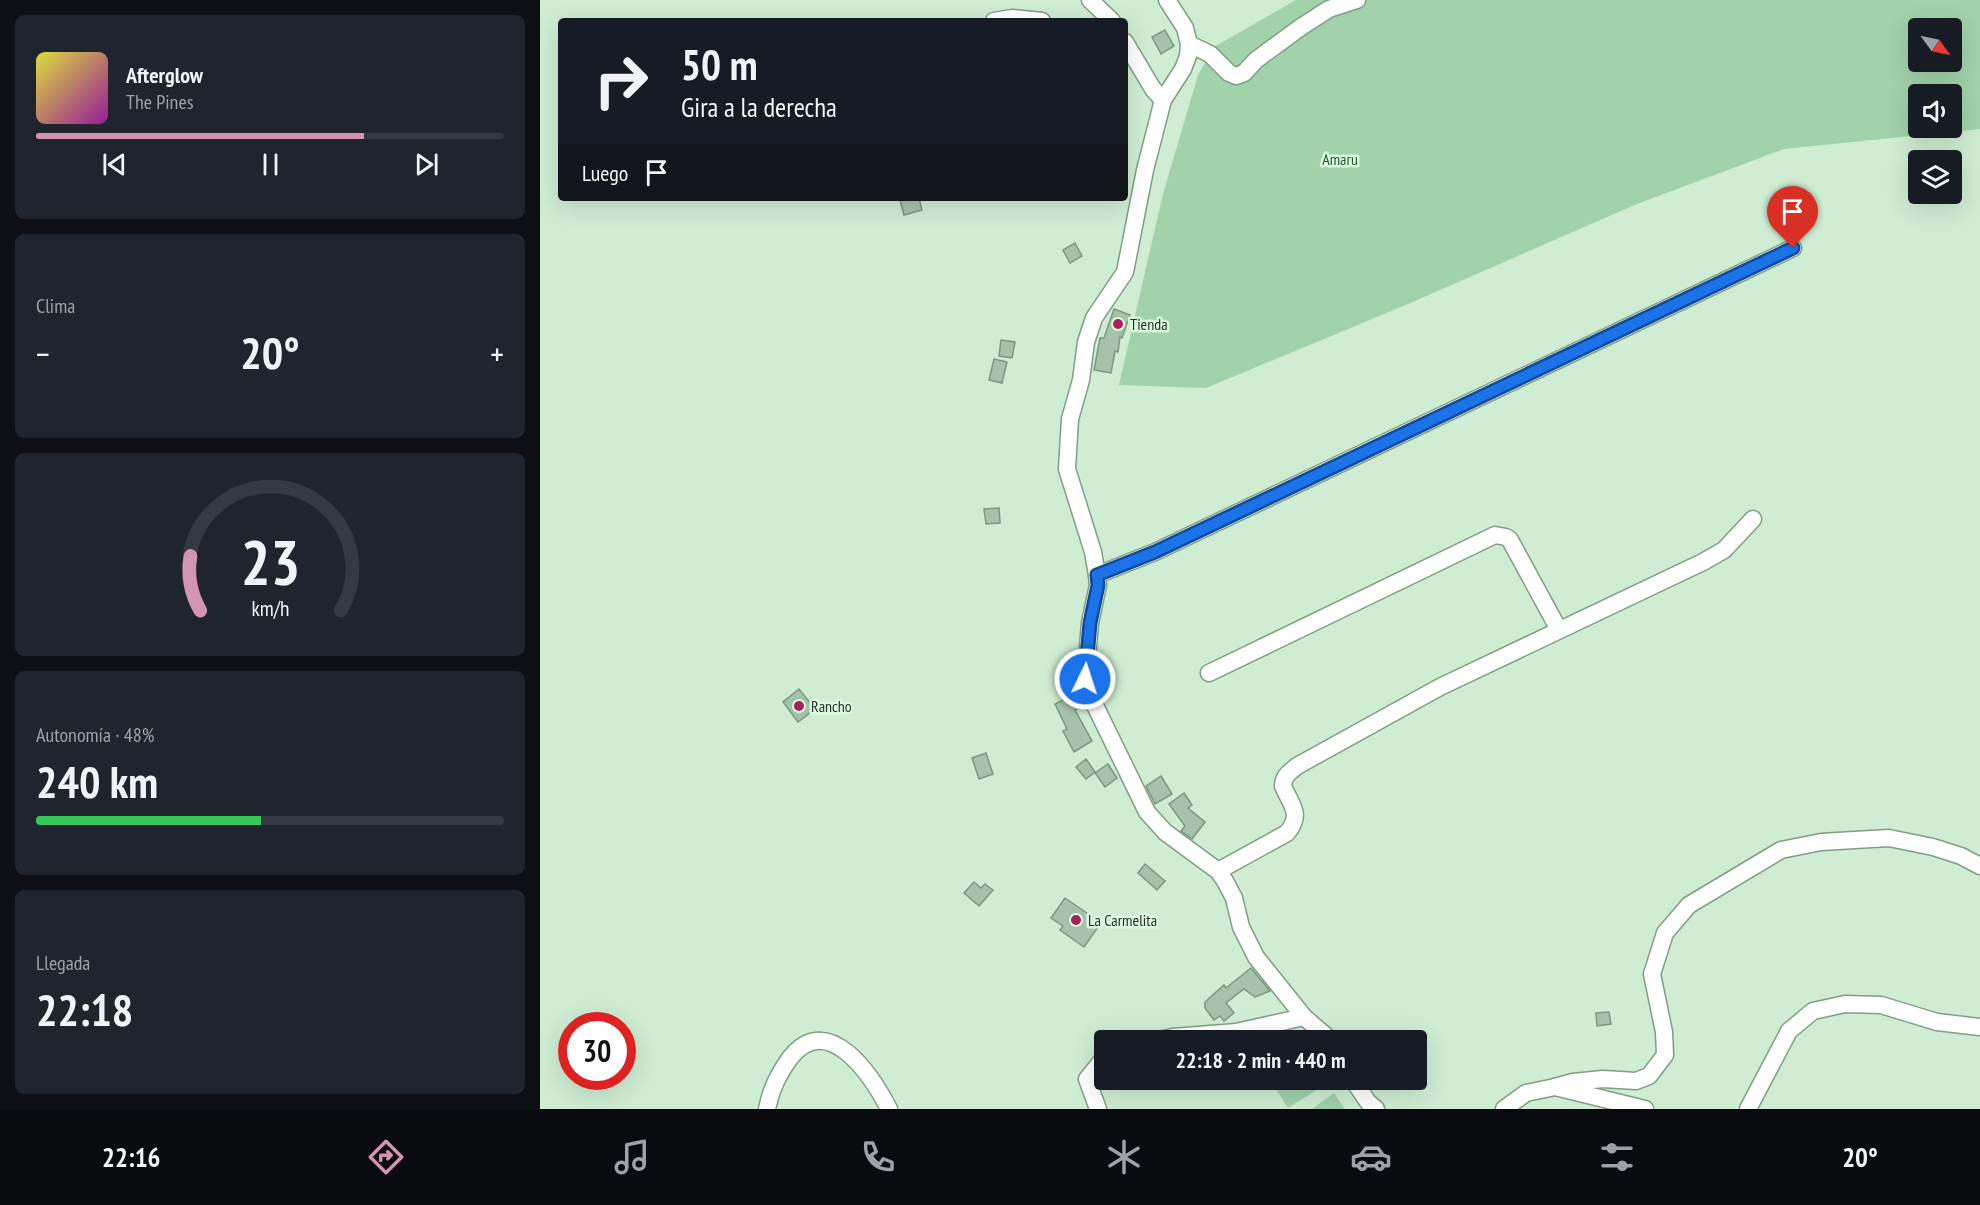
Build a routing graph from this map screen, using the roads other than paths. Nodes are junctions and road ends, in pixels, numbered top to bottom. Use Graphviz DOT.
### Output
graph roads {
  1 [pos="1090,0"];
  2 [pos="1167,0"];
  3 [pos="1357,0"];
  4 [pos="1109,18"];
  5 [pos="1189,44"];
  6 [pos="1128,47"];
  7 [pos="1163,100"];
  8 [pos="1793,248"];
  9 [pos="1753,519"];
  10 [pos="1097,575"];
  11 [pos="1559,630"];
  12 [pos="1209,673"];
  13 [pos="1980,866"];
  14 [pos="1218,871"];
  15 [pos="1304,1017"];
  16 [pos="1980,1027"];
  17 [pos="1245,1030"];
  18 [pos="1319,1030"];
  19 [pos="1094,1070"];
  20 [pos="1555,1086"];
  21 [pos="1360,1090"];
  22 [pos="767,1109"];
  23 [pos="889,1109"];
  24 [pos="1098,1109"];
  25 [pos="1376,1109"];
  26 [pos="1504,1109"];
  27 [pos="1645,1109"];
  28 [pos="1748,1109"];
  1 -- 4 [label="street"];
  2 -- 5 [label="street"];
  3 -- 5 [label="street"];
  5 -- 7 [label="street"];
  6 -- 7 [label="street"];
  7 -- 10 [label="street"];
  8 -- 10 [label="street"];
  9 -- 11 [label="street"];
  10 -- 14 [label="street"];
  11 -- 12 [label="street"];
  11 -- 14 [label="street"];
  13 -- 20 [label="street"];
  14 -- 15 [label="street"];
  15 -- 17 [label="street"];
  15 -- 18 [label="street"];
  16 -- 28 [label="street"];
  19 -- 24 [label="street"];
  20 -- 26 [label="street"];
  20 -- 27 [label="street"];
  21 -- 25 [label="street"];
  22 -- 23 [label="street"];
}
